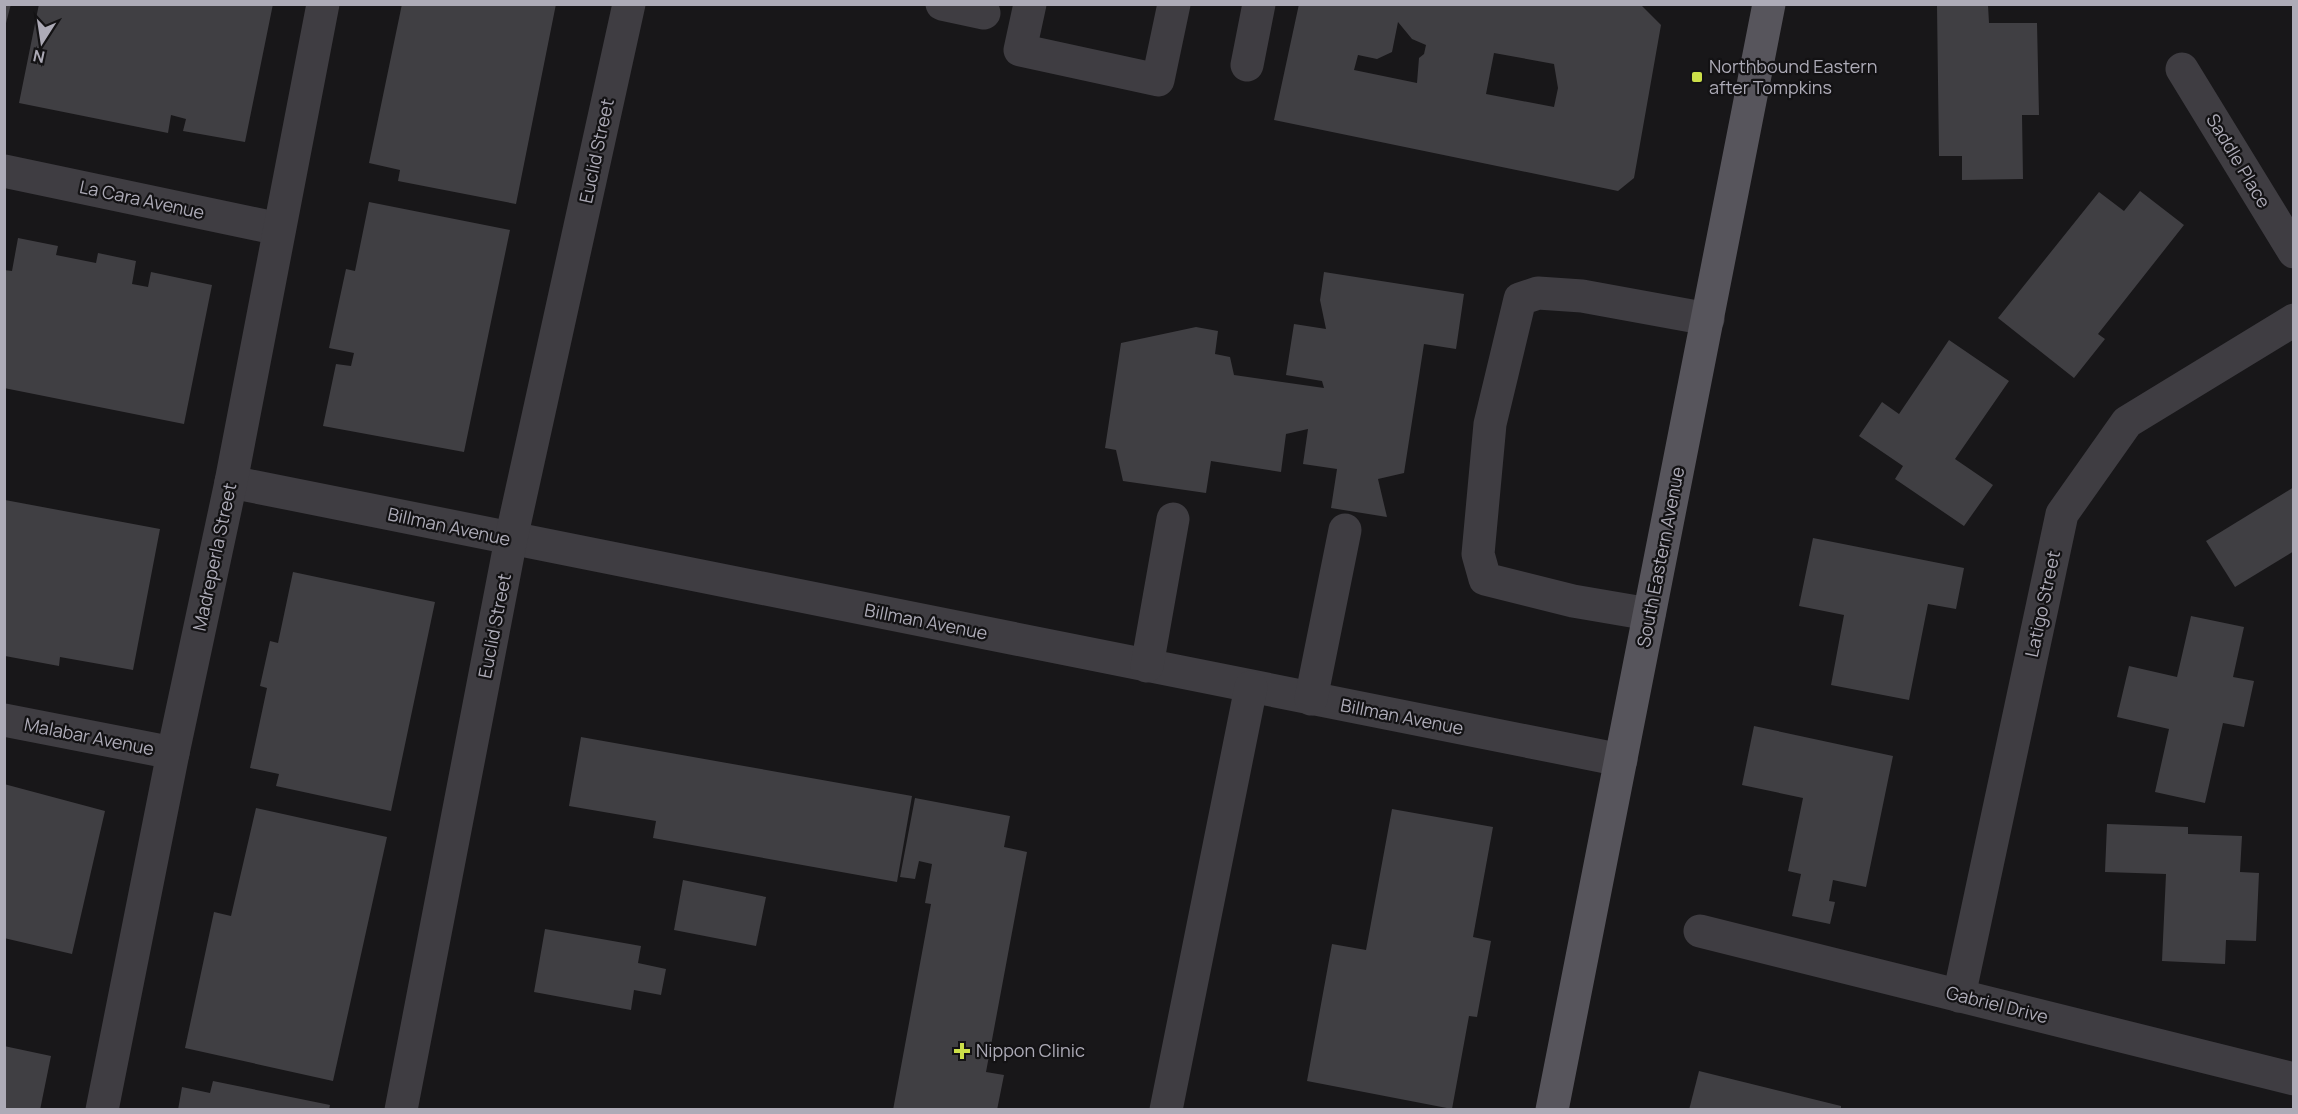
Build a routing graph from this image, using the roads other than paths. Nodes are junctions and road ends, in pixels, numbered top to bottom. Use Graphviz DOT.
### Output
graph roads {
  1 [pos="322,4"];
  2 [pos="629,4"];
  3 [pos="942,4"];
  4 [pos="1030,4"];
  5 [pos="1174,4"];
  6 [pos="1259,4"];
  7 [pos="1770,4"];
  8 [pos="984,13"];
  9 [pos="1247,65"];
  10 [pos="2182,69"];
  11 [pos="4,171"];
  12 [pos="279,229"];
  13 [pos="2294,252"];
  14 [pos="1708,319"];
  15 [pos="2294,320"];
  16 [pos="231,482"];
  17 [pos="1173,519"];
  18 [pos="1345,530"];
  19 [pos="512,539"];
  20 [pos="1649,614"];
  21 [pos="1147,666"];
  22 [pos="1251,687"];
  23 [pos="1311,699"];
  24 [pos="4,720"];
  25 [pos="173,753"];
  26 [pos="1621,760"];
  27 [pos="1700,931"];
  28 [pos="1959,996"];
  29 [pos="2294,1079"];
  30 [pos="102,1110"];
  31 [pos="401,1110"];
  32 [pos="1166,1110"];
  33 [pos="1552,1110"];
  1 -- 12 [label="street, Madreperla Street"];
  2 -- 19 [label="street, Euclid Street"];
  3 -- 8 [label="street"];
  4 -- 5 [label="street"];
  6 -- 9 [label="street"];
  7 -- 14 [label="main road, South Eastern Avenue"];
  10 -- 13 [label="street, Saddle Place"];
  11 -- 12 [label="street, La Cara Avenue"];
  12 -- 16 [label="street, Madreperla Street"];
  14 -- 20 [label="main road, South Eastern Avenue"];
  14 -- 20 [label="street"];
  15 -- 28 [label="street, Latigo Street"];
  16 -- 19 [label="street, Billman Avenue"];
  16 -- 25 [label="street, Madreperla Street"];
  17 -- 21 [label="street"];
  18 -- 23 [label="street"];
  19 -- 21 [label="street, Billman Avenue"];
  19 -- 31 [label="street, Euclid Street"];
  20 -- 26 [label="main road, South Eastern Avenue"];
  21 -- 22 [label="street, Billman Avenue"];
  22 -- 23 [label="street, Billman Avenue"];
  22 -- 32 [label="street"];
  23 -- 26 [label="street, Billman Avenue"];
  24 -- 25 [label="street, Malabar Avenue"];
  25 -- 30 [label="street, Madreperla Street"];
  26 -- 33 [label="main road, South Eastern Avenue"];
  27 -- 28 [label="street, Gabriel Drive"];
  28 -- 29 [label="street, Gabriel Drive"];
}
